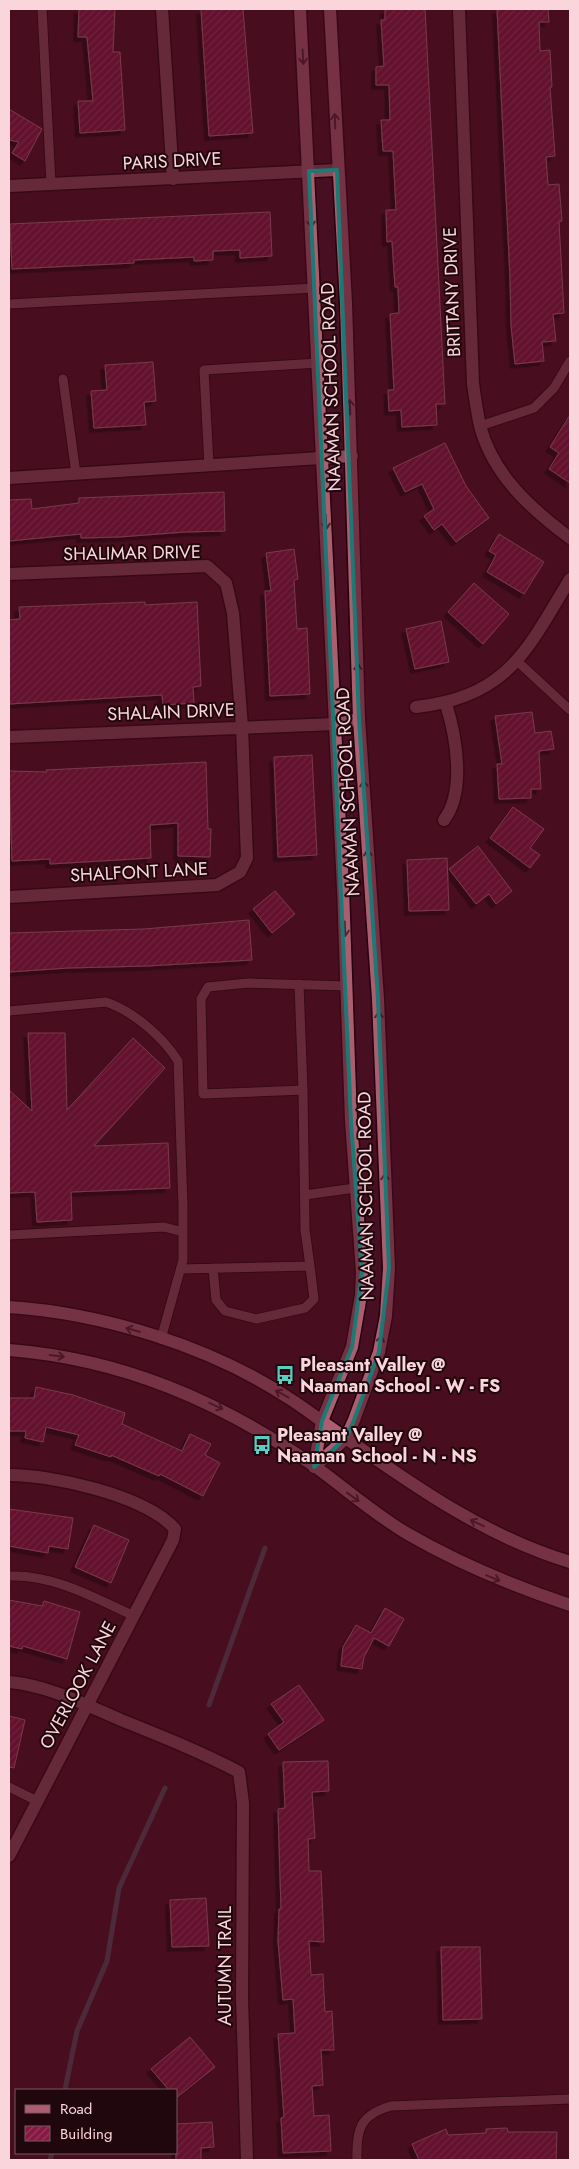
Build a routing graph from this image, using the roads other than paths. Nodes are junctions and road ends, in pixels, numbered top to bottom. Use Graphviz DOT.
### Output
graph roads {
  1 [pos="42,9"];
  2 [pos="162,9"];
  3 [pos="300,9"];
  4 [pos="330,9"];
  5 [pos="459,9"];
  6 [pos="337,170"];
  7 [pos="309,171"];
  8 [pos="173,179"];
  9 [pos="51,184"];
  10 [pos="9,186"];
  11 [pos="314,288"];
  12 [pos="9,304"];
  13 [pos="570,361"];
  14 [pos="318,363"];
  15 [pos="63,379"];
  16 [pos="480,426"];
  17 [pos="352,456"];
  18 [pos="323,459"];
  19 [pos="209,466"];
  20 [pos="76,474"];
  21 [pos="9,478"];
  22 [pos="570,538"];
  23 [pos="9,574"];
  24 [pos="570,579"];
  25 [pos="517,661"];
  26 [pos="446,704"];
  27 [pos="416,707"];
  28 [pos="570,710"];
  29 [pos="359,719"];
  30 [pos="336,724"];
  31 [pos="242,727"];
  32 [pos="9,736"];
  33 [pos="444,820"];
  34 [pos="9,896"];
  35 [pos="299,984"];
  36 [pos="347,986"];
  37 [pos="9,1011"];
  38 [pos="303,1090"];
  39 [pos="355,1188"];
  40 [pos="305,1195"];
  41 [pos="183,1232"];
  42 [pos="9,1235"];
  43 [pos="310,1266"];
  44 [pos="213,1268"];
  45 [pos="181,1269"];
  46 [pos="9,1306"];
  47 [pos="161,1339"];
  48 [pos="9,1350"];
  49 [pos="322,1421"];
  50 [pos="346,1438"];
  51 [pos="314,1467"];
  52 [pos="9,1475"];
  53 [pos="570,1562"];
  54 [pos="9,1576"];
  55 [pos="570,1605"];
  56 [pos="134,1616"];
  57 [pos="9,1682"];
  58 [pos="87,1705"];
  59 [pos="9,1787"];
  60 [pos="37,1801"];
  61 [pos="9,1856"];
  62 [pos="570,2099"];
  63 [pos="247,2160"];
  64 [pos="357,2160"];
  1 -- 9 [label="lane"];
  2 -- 8 [label="street"];
  3 -- 7 [label="main road, NAAMAN SCHOOL ROAD, one-way"];
  6 -- 4 [label="main road, NAAMAN SCHOOL ROAD, one-way"];
  5 -- 16 [label="street, BRITTANY DRIVE"];
  6 -- 7 [label="street, PARIS DRIVE"];
  17 -- 6 [label="main road, NAAMAN SCHOOL ROAD, one-way"];
  7 -- 8 [label="street, PARIS DRIVE"];
  7 -- 11 [label="main road, NAAMAN SCHOOL ROAD, one-way"];
  8 -- 9 [label="street, PARIS DRIVE"];
  9 -- 10 [label="street, PARIS DRIVE"];
  11 -- 12 [label="lane"];
  11 -- 14 [label="main road, NAAMAN SCHOOL ROAD"];
  13 -- 16 [label="lane"];
  14 -- 18 [label="main road, NAAMAN SCHOOL ROAD"];
  14 -- 19 [label="lane"];
  15 -- 20 [label="lane"];
  16 -- 22 [label="street, BRITTANY DRIVE"];
  17 -- 18 [label="street"];
  29 -- 17 [label="main road, NAAMAN SCHOOL ROAD, one-way"];
  18 -- 19 [label="street"];
  18 -- 30 [label="main road, NAAMAN SCHOOL ROAD, one-way"];
  19 -- 20 [label="street"];
  20 -- 21 [label="street"];
  23 -- 31 [label="street, SHALIMAR DRIVE"];
  24 -- 25 [label="street"];
  25 -- 26 [label="street"];
  25 -- 28 [label="lane"];
  26 -- 27 [label="street"];
  26 -- 33 [label="street"];
  29 -- 30 [label="street, SHALAIN DRIVE"];
  50 -- 29 [label="main road, NAAMAN SCHOOL ROAD, one-way"];
  30 -- 31 [label="street, SHALAIN DRIVE"];
  30 -- 36 [label="main road, NAAMAN SCHOOL ROAD, one-way"];
  31 -- 32 [label="street, SHALAIN DRIVE"];
  31 -- 34 [label="street, SHALFONT LANE"];
  35 -- 36 [label="lane"];
  35 -- 38 [label="lane"];
  35 -- 38 [label="lane"];
  36 -- 39 [label="main road, NAAMAN SCHOOL ROAD"];
  37 -- 41 [label="lane"];
  38 -- 40 [label="lane"];
  39 -- 40 [label="lane"];
  39 -- 49 [label="main road, NAAMAN SCHOOL ROAD"];
  40 -- 43 [label="lane"];
  41 -- 42 [label="lane"];
  41 -- 45 [label="lane"];
  43 -- 44 [label="lane"];
  43 -- 44 [label="lane"];
  44 -- 45 [label="lane"];
  45 -- 47 [label="lane"];
  47 -- 46 [label="main road, one-way"];
  49 -- 47 [label="main road, one-way"];
  48 -- 51 [label="main road, one-way"];
  49 -- 50 [label="main road"];
  49 -- 51 [label="main road, NAAMAN SCHOOL ROAD"];
  50 -- 51 [label="main road, NAAMAN SCHOOL ROAD"];
  53 -- 50 [label="main road, one-way"];
  51 -- 55 [label="main road, one-way"];
  52 -- 56 [label="street, OVERLOOK LANE"];
  54 -- 56 [label="lane"];
  56 -- 58 [label="street, OVERLOOK LANE"];
  57 -- 58 [label="street"];
  58 -- 60 [label="street, OVERLOOK LANE"];
  58 -- 63 [label="street, AUTUMN TRAIL"];
  59 -- 60 [label="lane"];
  60 -- 61 [label="street, OVERLOOK LANE"];
  62 -- 64 [label="lane"];
}
